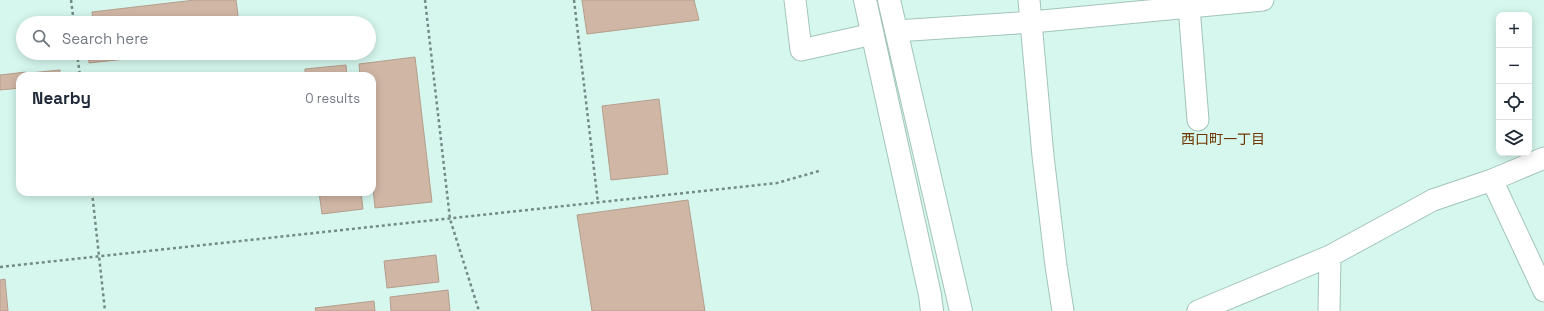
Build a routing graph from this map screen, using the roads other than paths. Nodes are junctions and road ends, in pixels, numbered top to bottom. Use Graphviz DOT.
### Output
graph roads {
  1 [pos="795,0"];
  2 [pos="865,0"];
  3 [pos="889,0"];
  4 [pos="1029,0"];
  5 [pos="1263,0"];
  6 [pos="1189,7"];
  7 [pos="1032,22"];
  8 [pos="896,31"];
  9 [pos="873,34"];
  10 [pos="1198,120"];
  11 [pos="1544,158"];
  12 [pos="1492,180"];
  13 [pos="1330,256"];
  14 [pos="1544,291"];
  15 [pos="932,311"];
  16 [pos="961,311"];
  17 [pos="1063,311"];
  18 [pos="1198,311"];
  19 [pos="1330,311"];
  1 -- 9 [label="street"];
  2 -- 9 [label="street"];
  3 -- 8 [label="street"];
  4 -- 7 [label="street"];
  5 -- 6 [label="street"];
  6 -- 7 [label="street"];
  6 -- 10 [label="street"];
  7 -- 8 [label="street"];
  7 -- 17 [label="street"];
  8 -- 16 [label="street"];
  9 -- 15 [label="street"];
  11 -- 12 [label="street"];
  12 -- 13 [label="street"];
  12 -- 14 [label="street"];
  13 -- 18 [label="street"];
  13 -- 19 [label="street"];
}
